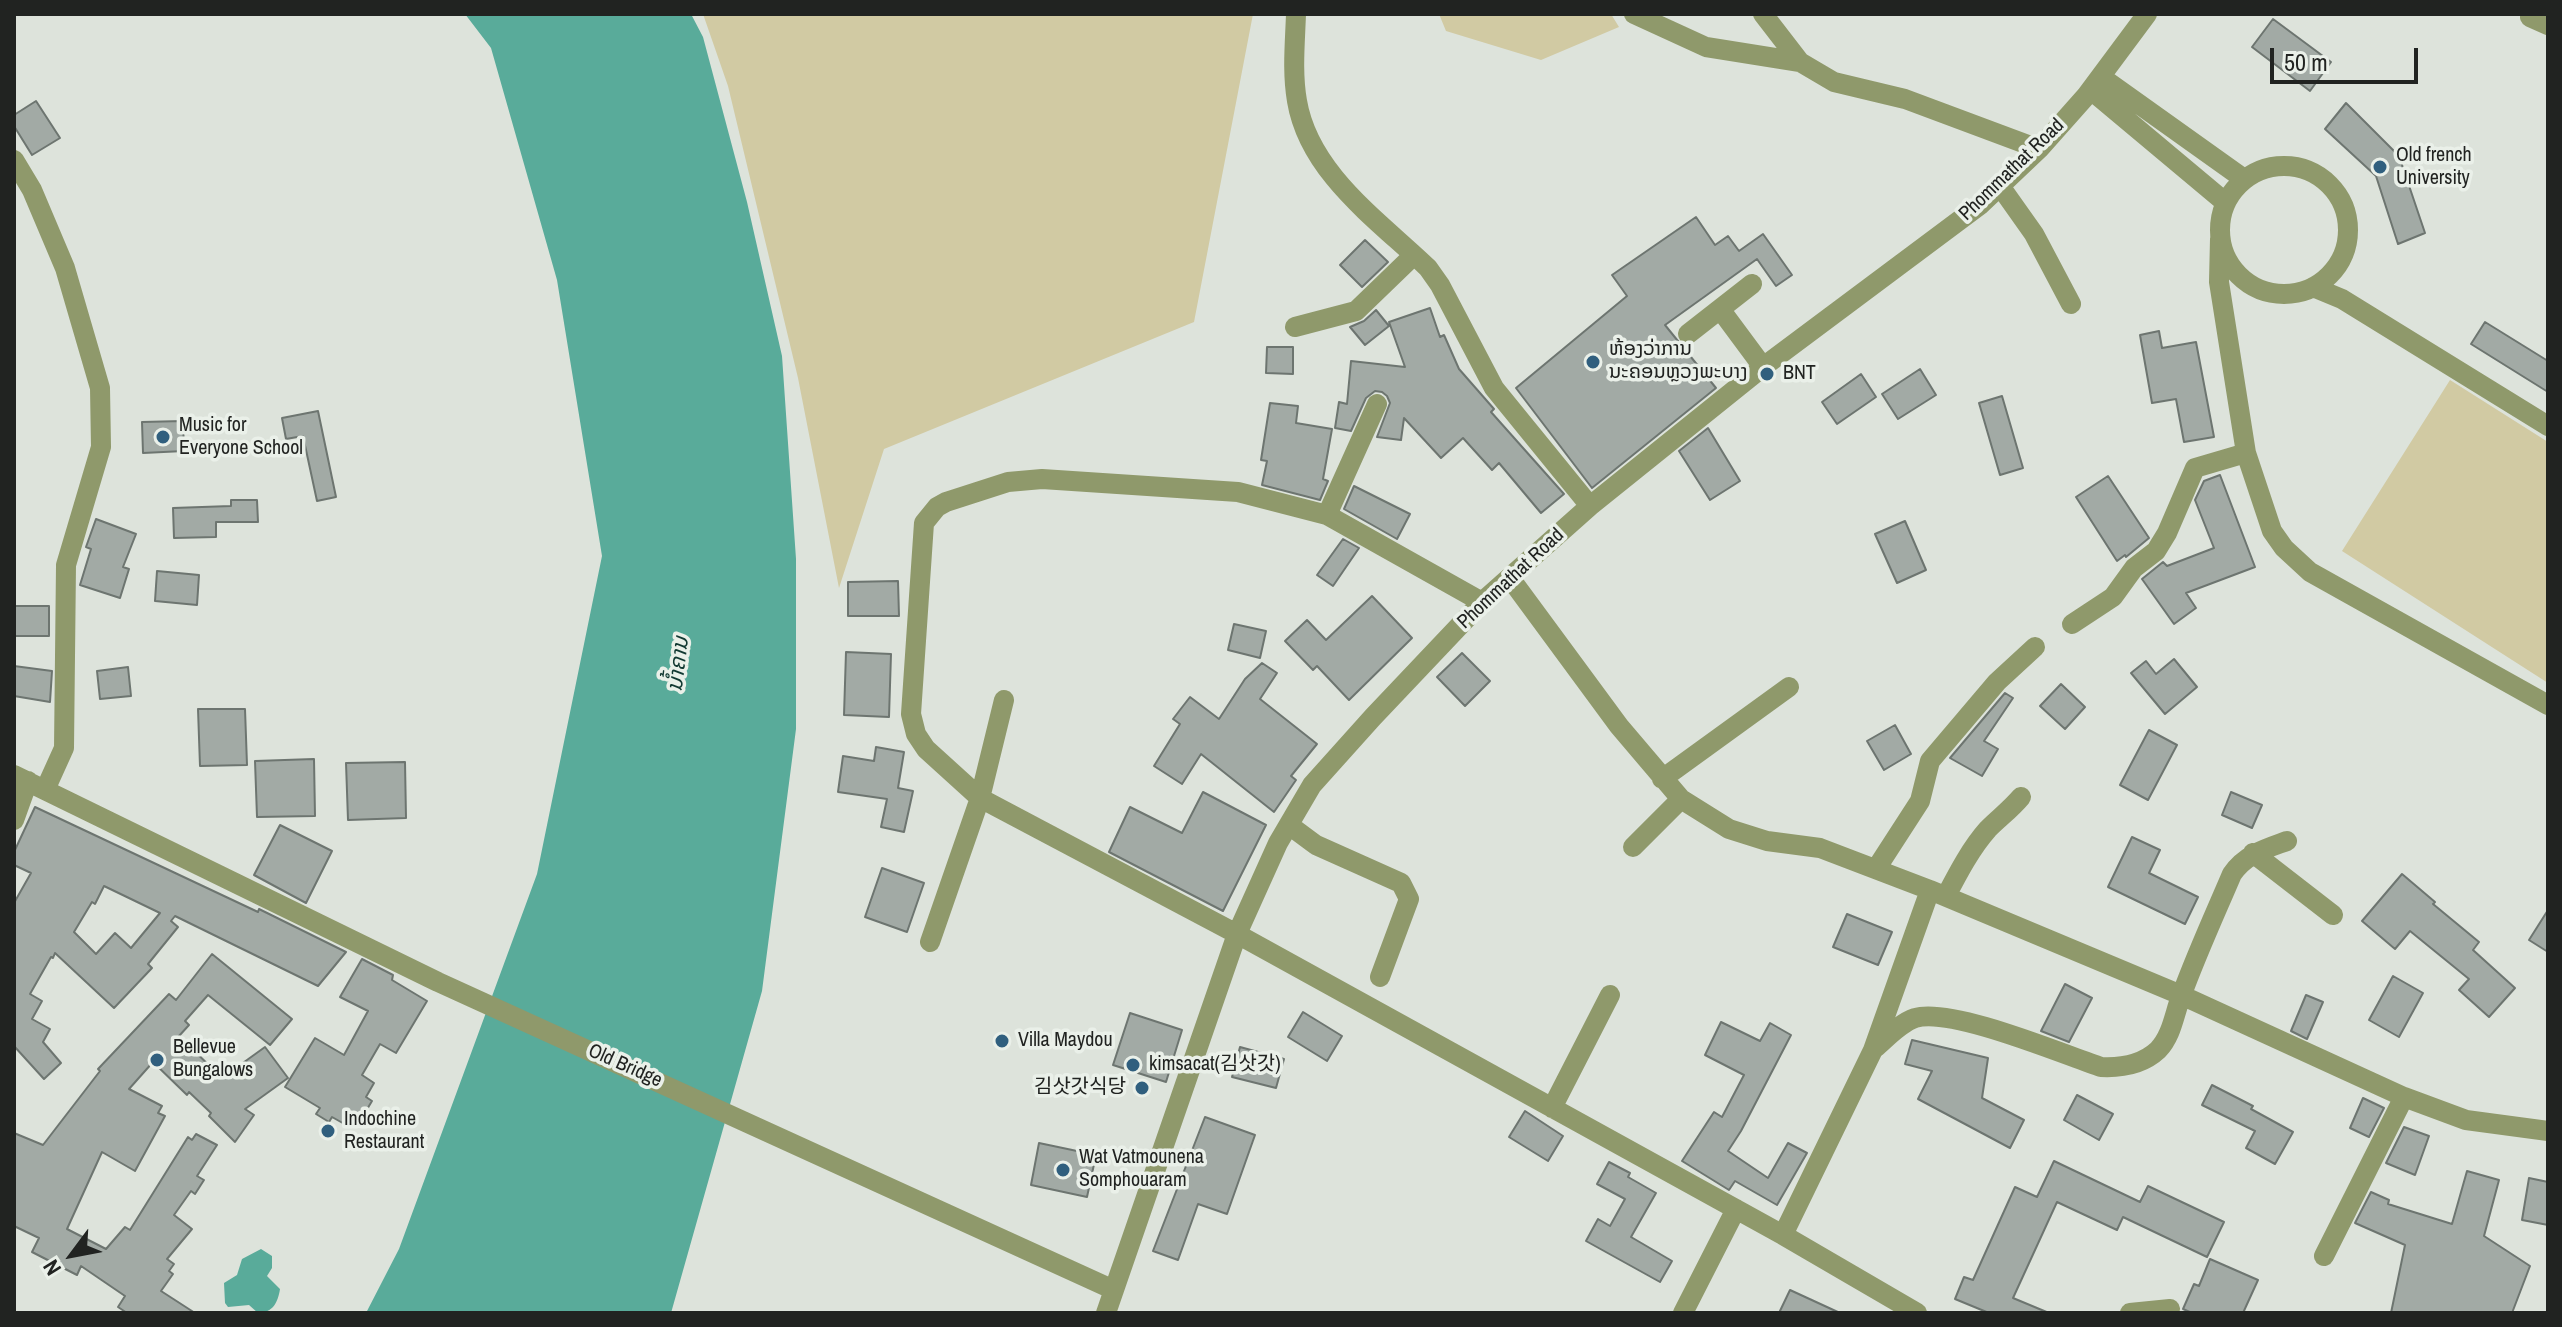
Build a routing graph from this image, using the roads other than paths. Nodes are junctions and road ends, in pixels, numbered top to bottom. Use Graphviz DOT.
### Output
graph roads {
  1 [pos="1296,14"];
  2 [pos="1634,14"];
  3 [pos="1763,14"];
  4 [pos="2147,14"];
  5 [pos="1800,62"];
  6 [pos="2096,83"];
  7 [pos="2039,149"];
  8 [pos="14,160"];
  9 [pos="2244,179"];
  10 [pos="2000,186"];
  11 [pos="2226,203"];
  12 [pos="2220,239"];
  13 [pos="1414,255"];
  14 [pos="1752,284"];
  15 [pos="2313,287"];
  16 [pos="2071,304"];
  17 [pos="1720,309"];
  18 [pos="1295,327"];
  19 [pos="1688,334"];
  20 [pos="1763,367"];
  21 [pos="1377,404"];
  22 [pos="2548,426"];
  23 [pos="2246,453"];
  24 [pos="1590,506"];
  25 [pos="1327,515"];
  26 [pos="1510,578"];
  27 [pos="1482,602"];
  28 [pos="2072,624"];
  29 [pos="2035,647"];
  30 [pos="1789,687"];
  31 [pos="1004,700"];
  32 [pos="2548,705"];
  33 [pos="1662,779"];
  34 [pos="29,782"];
  35 [pos="2021,797"];
  36 [pos="980,798"];
  37 [pos="1681,799"];
  38 [pos="14,820"];
  39 [pos="1289,825"];
  40 [pos="2287,841"];
  41 [pos="1633,847"];
  42 [pos="2253,853"];
  43 [pos="1876,869"];
  44 [pos="1938,893"];
  45 [pos="2333,915"];
  46 [pos="1237,934"];
  47 [pos="930,942"];
  48 [pos="1380,977"];
  49 [pos="1610,995"];
  50 [pos="2181,995"];
  51 [pos="1873,1050"];
  52 [pos="2404,1097"];
  53 [pos="1552,1108"];
  54 [pos="2548,1131"];
  55 [pos="1736,1209"];
  56 [pos="1783,1235"];
  57 [pos="2324,1256"];
  58 [pos="1114,1290"];
  59 [pos="2170,1309"];
  60 [pos="1106,1313"];
  61 [pos="1683,1313"];
  62 [pos="1917,1313"];
  63 [pos="2130,1313"];
  1 -- 13 [label="street"];
  2 -- 5 [label="street"];
  3 -- 5 [label="street"];
  4 -- 6 [label="street, Phommathat Road"];
  5 -- 7 [label="street"];
  6 -- 7 [label="street, Phommathat Road"];
  6 -- 9 [label="street"];
  6 -- 11 [label="street"];
  7 -- 10 [label="street, Phommathat Road"];
  8 -- 34 [label="street"];
  9 -- 11 [label="street"];
  9 -- 15 [label="street"];
  10 -- 16 [label="street"];
  10 -- 20 [label="street, Phommathat Road"];
  11 -- 12 [label="street"];
  12 -- 15 [label="street"];
  12 -- 23 [label="street"];
  13 -- 18 [label="street"];
  13 -- 24 [label="street"];
  14 -- 17 [label="street"];
  15 -- 22 [label="street"];
  17 -- 19 [label="street"];
  17 -- 20 [label="street"];
  20 -- 24 [label="street, Phommathat Road"];
  21 -- 25 [label="street"];
  23 -- 28 [label="street"];
  23 -- 32 [label="street"];
  24 -- 26 [label="street, Phommathat Road"];
  25 -- 27 [label="street"];
  25 -- 36 [label="street"];
  26 -- 27 [label="street, Phommathat Road"];
  26 -- 33 [label="street"];
  27 -- 39 [label="street, Phommathat Road"];
  29 -- 43 [label="street"];
  30 -- 33 [label="street"];
  31 -- 36 [label="street"];
  33 -- 37 [label="street"];
  34 -- 38 [label="street"];
  34 -- 58 [label="street, Old Bridge"];
  35 -- 44 [label="street"];
  36 -- 46 [label="street"];
  36 -- 47 [label="street"];
  37 -- 41 [label="street"];
  37 -- 43 [label="street"];
  39 -- 46 [label="street, Phommathat Road"];
  39 -- 48 [label="street"];
  40 -- 42 [label="street"];
  42 -- 45 [label="street"];
  42 -- 50 [label="street"];
  43 -- 44 [label="street"];
  44 -- 50 [label="street"];
  44 -- 51 [label="street"];
  46 -- 53 [label="street"];
  46 -- 58 [label="street, Phommathat Road"];
  49 -- 53 [label="street"];
  50 -- 51 [label="street"];
  50 -- 52 [label="street"];
  51 -- 56 [label="street"];
  52 -- 54 [label="street"];
  52 -- 57 [label="street"];
  53 -- 55 [label="street"];
  55 -- 56 [label="street"];
  55 -- 61 [label="street"];
  56 -- 62 [label="street"];
  58 -- 60 [label="street, Phommathat Road"];
  59 -- 63 [label="street"];
}
